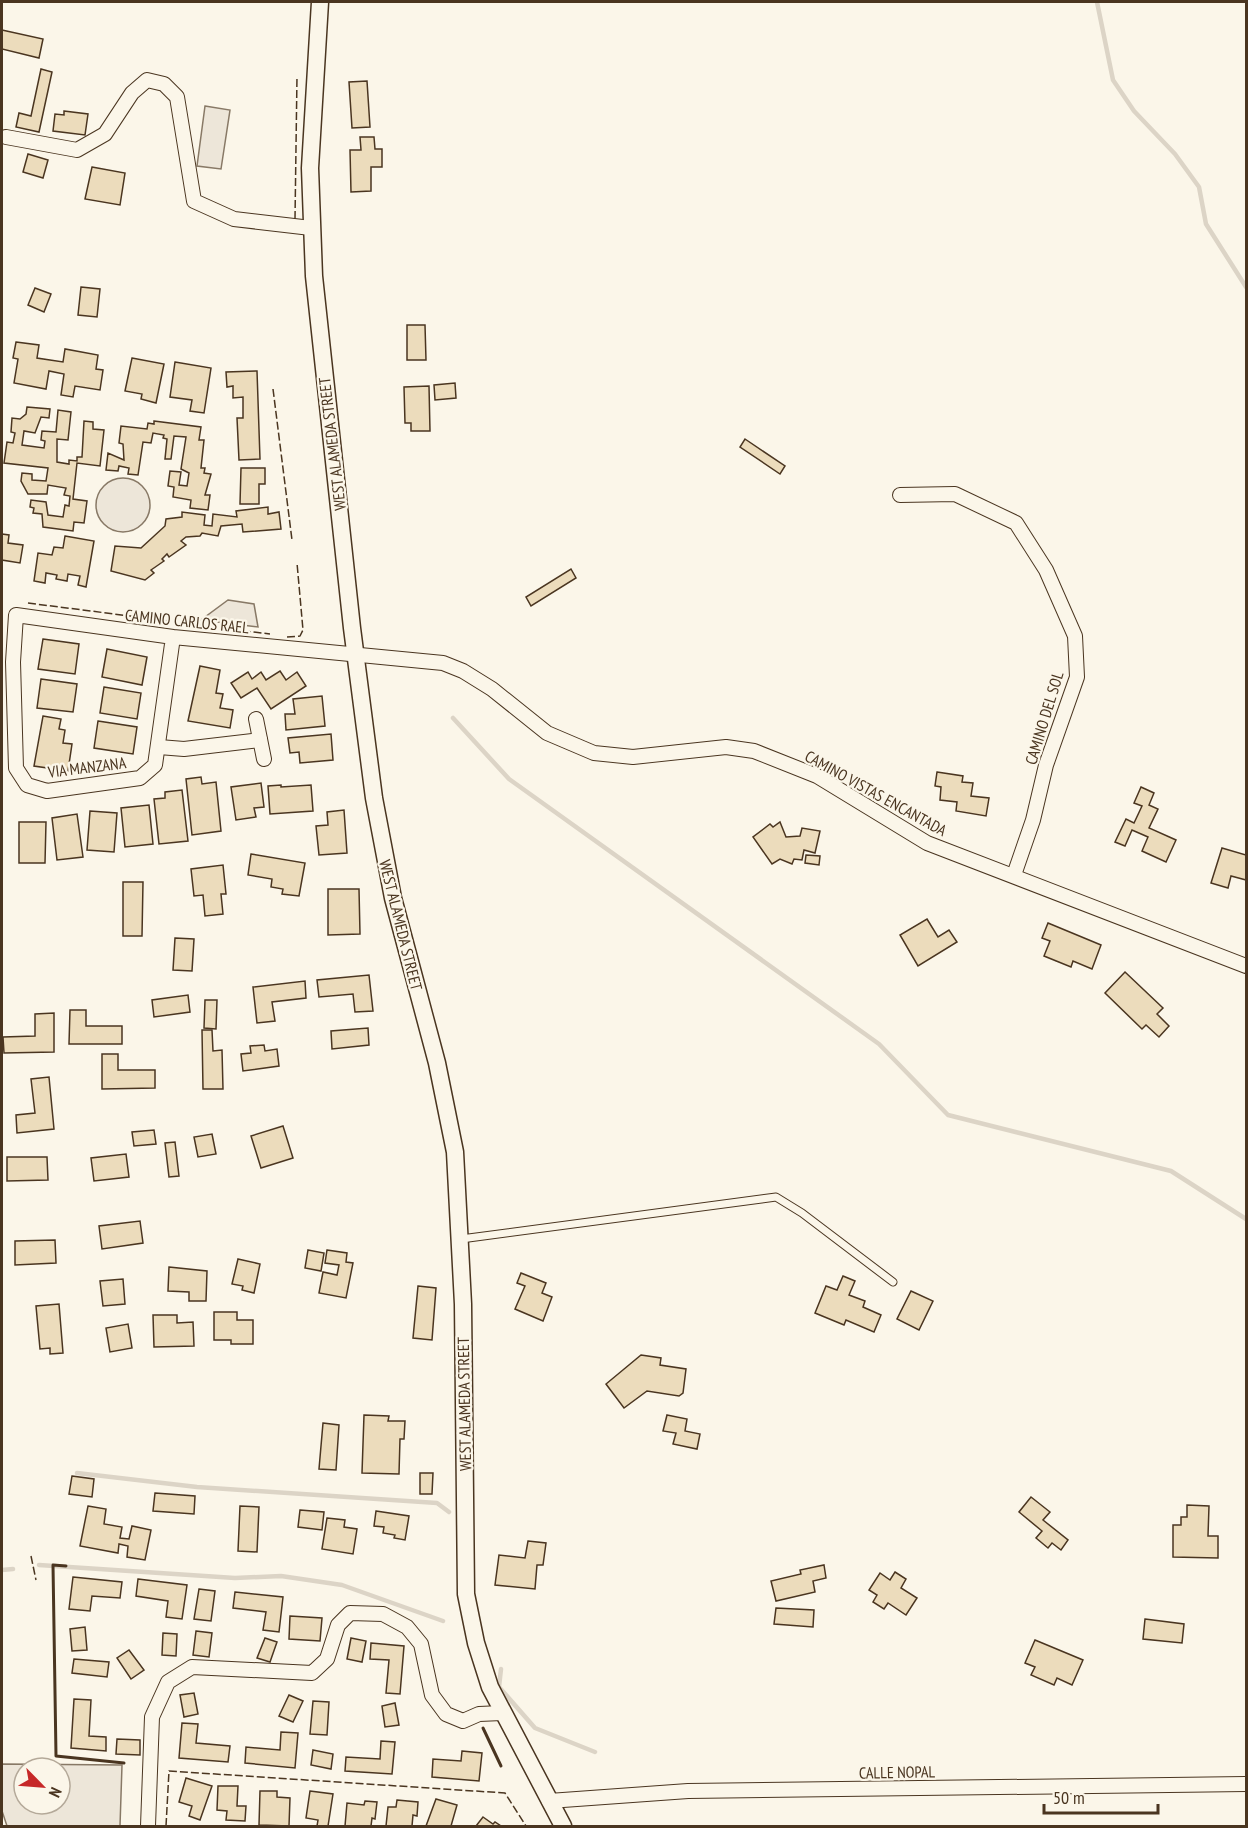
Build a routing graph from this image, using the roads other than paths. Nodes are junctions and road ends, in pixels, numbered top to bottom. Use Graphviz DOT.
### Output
graph roads {
  1 [pos="320,2"];
  2 [pos="6,137"];
  3 [pos="311,228"];
  4 [pos="900,495"];
  5 [pos="16,615"];
  6 [pos="173,637"];
  7 [pos="356,655"];
  8 [pos="256,719"];
  9 [pos="260,740"];
  10 [pos="159,747"];
  11 [pos="264,759"];
  12 [pos="1014,875"];
  13 [pos="1246,966"];
  14 [pos="461,1239"];
  15 [pos="894,1282"];
  16 [pos="502,1713"];
  17 [pos="1246,1784"];
  18 [pos="549,1802"];
  19 [pos="148,1827"];
  20 [pos="563,1827"];
  1 -- 3 [label="street, WEST ALAMEDA STREET"];
  2 -- 3 [label="street"];
  3 -- 7 [label="street, WEST ALAMEDA STREET"];
  4 -- 12 [label="street, CAMINO DEL SOL"];
  5 -- 6 [label="street, CAMINO CARLOS RAEL"];
  5 -- 10 [label="street, VIA MANZANA"];
  6 -- 7 [label="street, CAMINO CARLOS RAEL"];
  6 -- 10 [label="street, VIA MANZANA"];
  7 -- 12 [label="street, CAMINO VISTAS ENCANTADA"];
  7 -- 14 [label="street, WEST ALAMEDA STREET"];
  8 -- 9 [label="street"];
  9 -- 10 [label="street"];
  9 -- 11 [label="street"];
  12 -- 13 [label="street, CAMINO VISTAS ENCANTADA"];
  14 -- 15 [label="lane"];
  14 -- 16 [label="street, WEST ALAMEDA STREET"];
  16 -- 18 [label="street, WEST ALAMEDA STREET"];
  16 -- 19 [label="street"];
  17 -- 18 [label="street, CALLE NOPAL"];
  18 -- 20 [label="street, WEST ALAMEDA STREET"];
}
